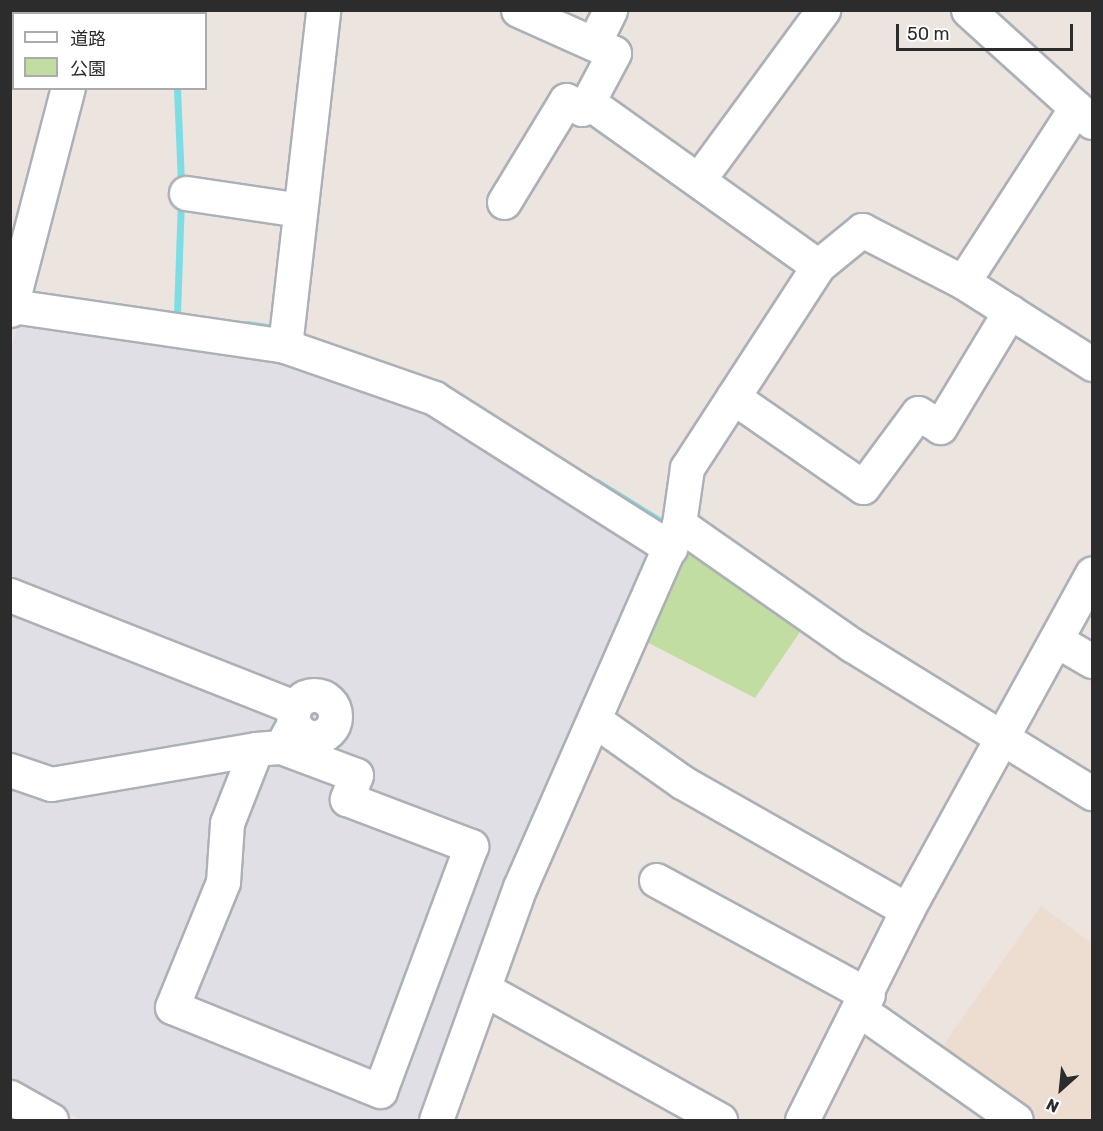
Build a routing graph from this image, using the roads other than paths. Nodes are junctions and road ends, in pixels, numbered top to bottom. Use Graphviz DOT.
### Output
graph roads {
  1 [pos="322,10"];
  2 [pos="518,10"];
  3 [pos="610,10"];
  4 [pos="822,10"];
  5 [pos="968,10"];
  6 [pos="594,43"];
  7 [pos="67,90"];
  8 [pos="588,102"];
  9 [pos="1084,115"];
  10 [pos="699,179"];
  11 [pos="186,193"];
  12 [pos="504,202"];
  13 [pos="300,210"];
  14 [pos="818,266"];
  15 [pos="963,282"];
  16 [pos="11,304"];
  17 [pos="1010,312"];
  18 [pos="285,346"];
  19 [pos="1092,364"];
  20 [pos="733,397"];
  21 [pos="674,536"];
  22 [pos="1092,574"];
  23 [pos="10,595"];
  24 [pos="1056,640"];
  25 [pos="1092,661"];
  26 [pos="596,721"];
  27 [pos="281,732"];
  28 [pos="1001,740"];
  29 [pos="10,770"];
  30 [pos="1092,794"];
  31 [pos="656,880"];
  32 [pos="907,910"];
  33 [pos="484,989"];
  34 [pos="865,1003"];
  35 [pos="10,1097"];
  36 [pos="51,1120"];
  37 [pos="436,1120"];
  38 [pos="720,1120"];
  39 [pos="802,1120"];
  40 [pos="1016,1120"];
  1 -- 13 [label="street"];
  2 -- 6 [label="street"];
  3 -- 6 [label="street"];
  4 -- 10 [label="street"];
  5 -- 9 [label="street"];
  6 -- 8 [label="street"];
  7 -- 16 [label="street"];
  8 -- 10 [label="street"];
  8 -- 12 [label="street"];
  9 -- 15 [label="street"];
  10 -- 14 [label="street"];
  11 -- 13 [label="street"];
  13 -- 18 [label="street"];
  14 -- 15 [label="street"];
  14 -- 20 [label="street"];
  15 -- 17 [label="street"];
  16 -- 18 [label="street"];
  17 -- 19 [label="street"];
  17 -- 20 [label="street"];
  18 -- 21 [label="street"];
  20 -- 21 [label="street"];
  21 -- 26 [label="street"];
  21 -- 28 [label="street"];
  22 -- 24 [label="street"];
  23 -- 27 [label="street"];
  24 -- 25 [label="street"];
  24 -- 28 [label="street"];
  26 -- 32 [label="street"];
  26 -- 33 [label="street"];
  27 -- 27 [label="street"];
  27 -- 29 [label="street"];
  28 -- 30 [label="street"];
  28 -- 32 [label="street"];
  31 -- 34 [label="street"];
  32 -- 34 [label="street"];
  33 -- 37 [label="street"];
  33 -- 38 [label="street"];
  34 -- 39 [label="street"];
  34 -- 40 [label="street"];
  35 -- 36 [label="street"];
}
